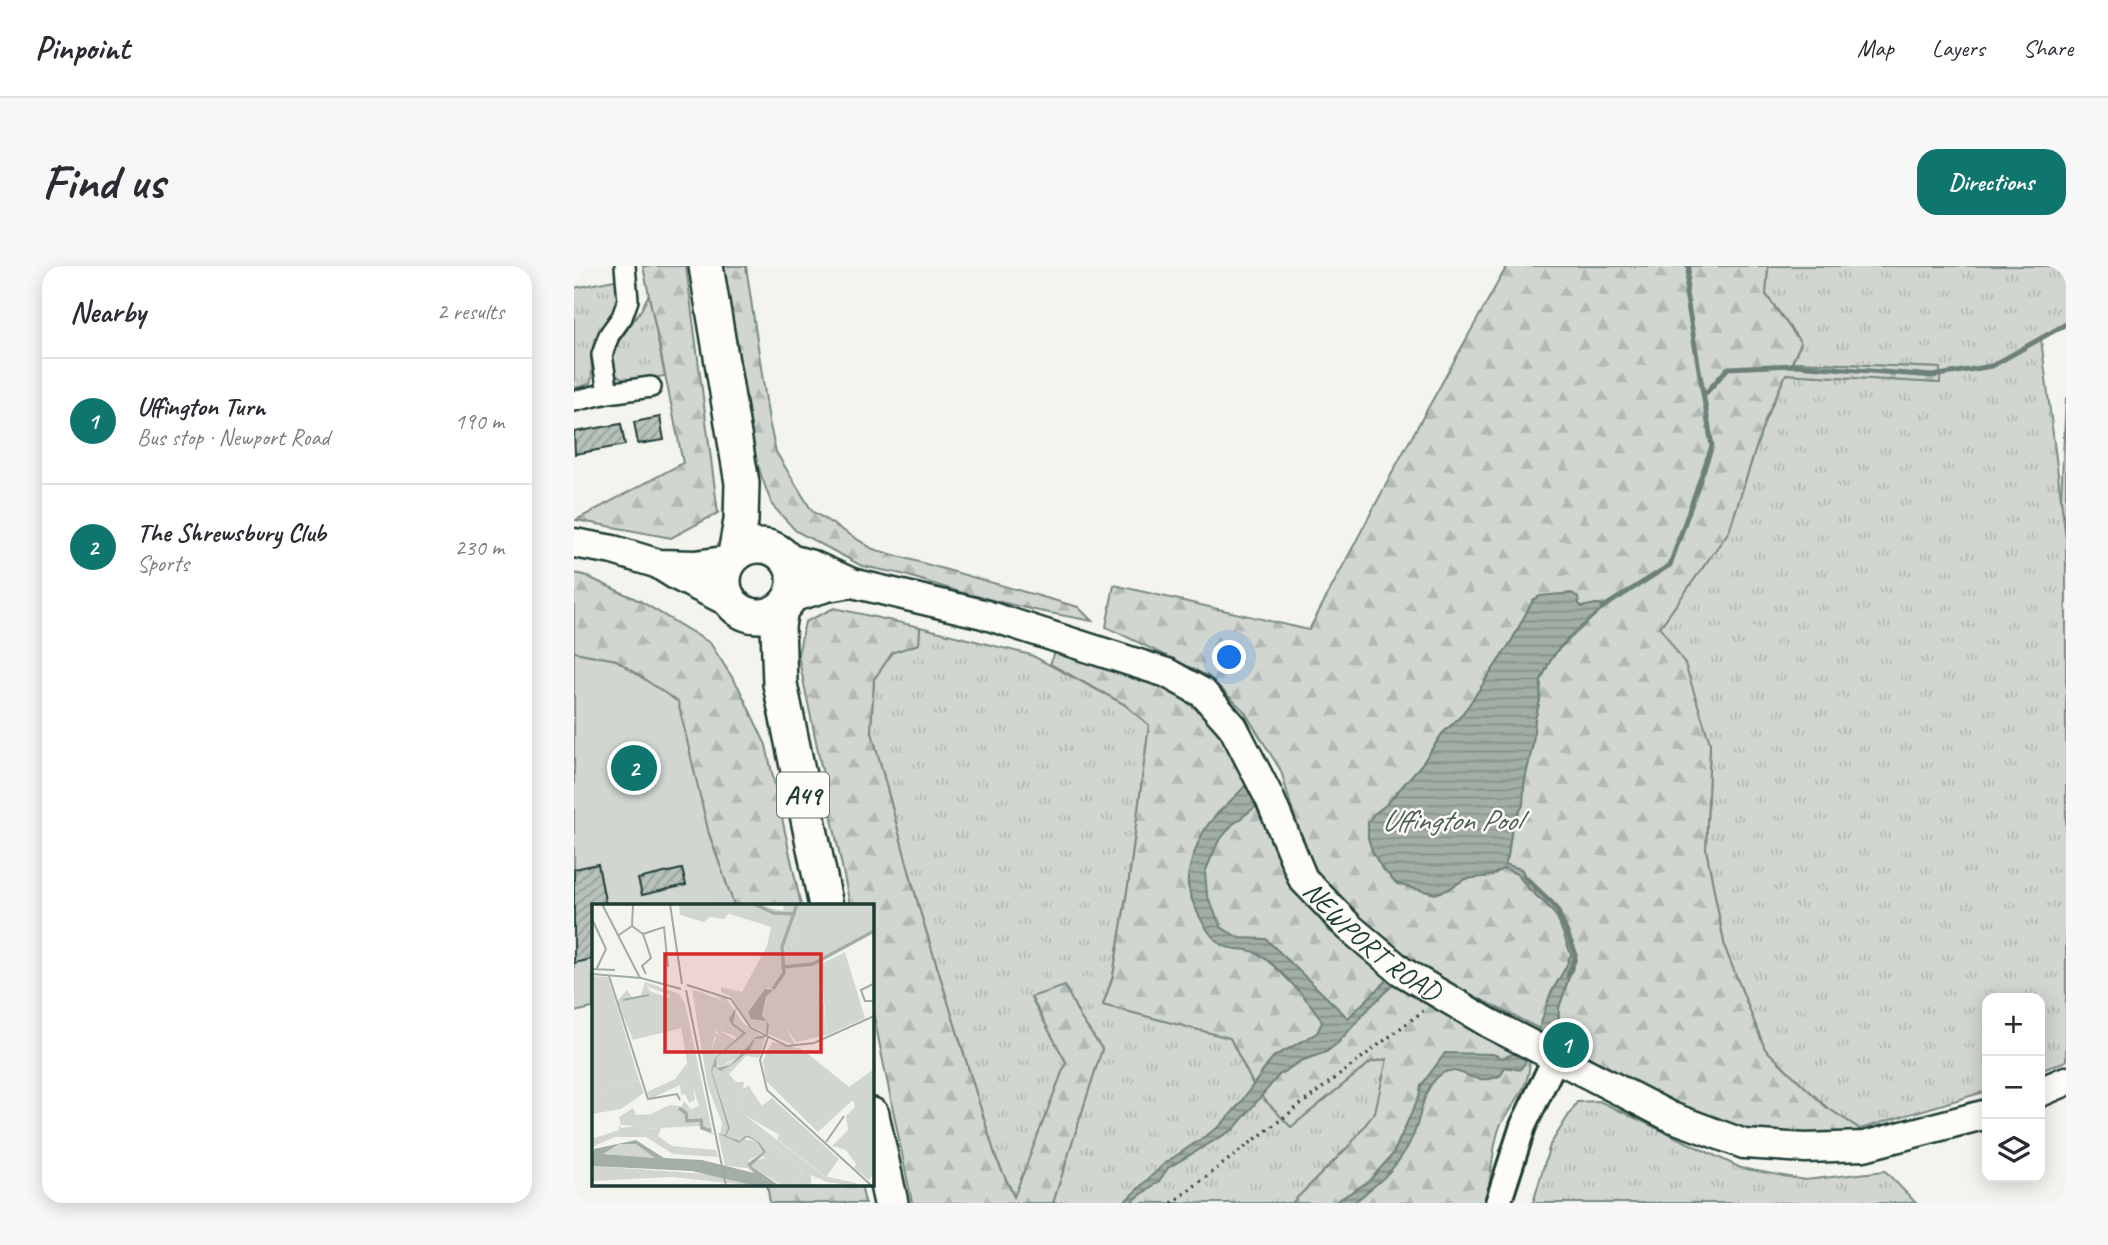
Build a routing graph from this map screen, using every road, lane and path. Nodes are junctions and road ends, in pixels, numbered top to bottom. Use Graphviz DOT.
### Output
graph roads {
  1 [pos="625,266"];
  2 [pos="706,266"];
  3 [pos="651,387"];
  4 [pos="608,393"];
  5 [pos="574,401"];
  6 [pos="742,483"];
  7 [pos="574,543"];
  8 [pos="783,555"];
  9 [pos="733,557"];
  10 [pos="659,564"];
  11 [pos="852,583"];
  12 [pos="786,603"];
  13 [pos="739,608"];
  14 [pos="780,684"];
  15 [pos="826,904"];
  16 [pos="1436,991"];
  17 [pos="1552,1055"];
  18 [pos="2066,1081"];
  19 [pos="2045,1090"];
  20 [pos="1982,1115"];
  21 [pos="873,1120"];
  22 [pos="891,1203"];
  23 [pos="1172,1203"];
  24 [pos="1498,1203"];
  1 -- 4 [label="street"];
  2 -- 6 [label="highway"];
  3 -- 4 [label="street"];
  4 -- 5 [label="street"];
  6 -- 8 [label="highway"];
  6 -- 9 [label="highway"];
  7 -- 10 [label="main road"];
  8 -- 9 [label="highway"];
  8 -- 11 [label="main road, NEWPORT ROAD"];
  8 -- 12 [label="highway"];
  9 -- 10 [label="main road"];
  9 -- 13 [label="highway"];
  10 -- 13 [label="main road"];
  11 -- 12 [label="main road, NEWPORT ROAD"];
  11 -- 16 [label="main road, NEWPORT ROAD"];
  12 -- 13 [label="highway"];
  12 -- 14 [label="highway, A49"];
  13 -- 14 [label="highway, A49"];
  14 -- 15 [label="highway, A49"];
  16 -- 17 [label="main road, NEWPORT ROAD"];
  16 -- 23 [label="path"];
  17 -- 20 [label="main road, NEWPORT ROAD"];
  17 -- 24 [label="street"];
  18 -- 19 [label="main road"];
  21 -- 22 [label="highway"];
}
